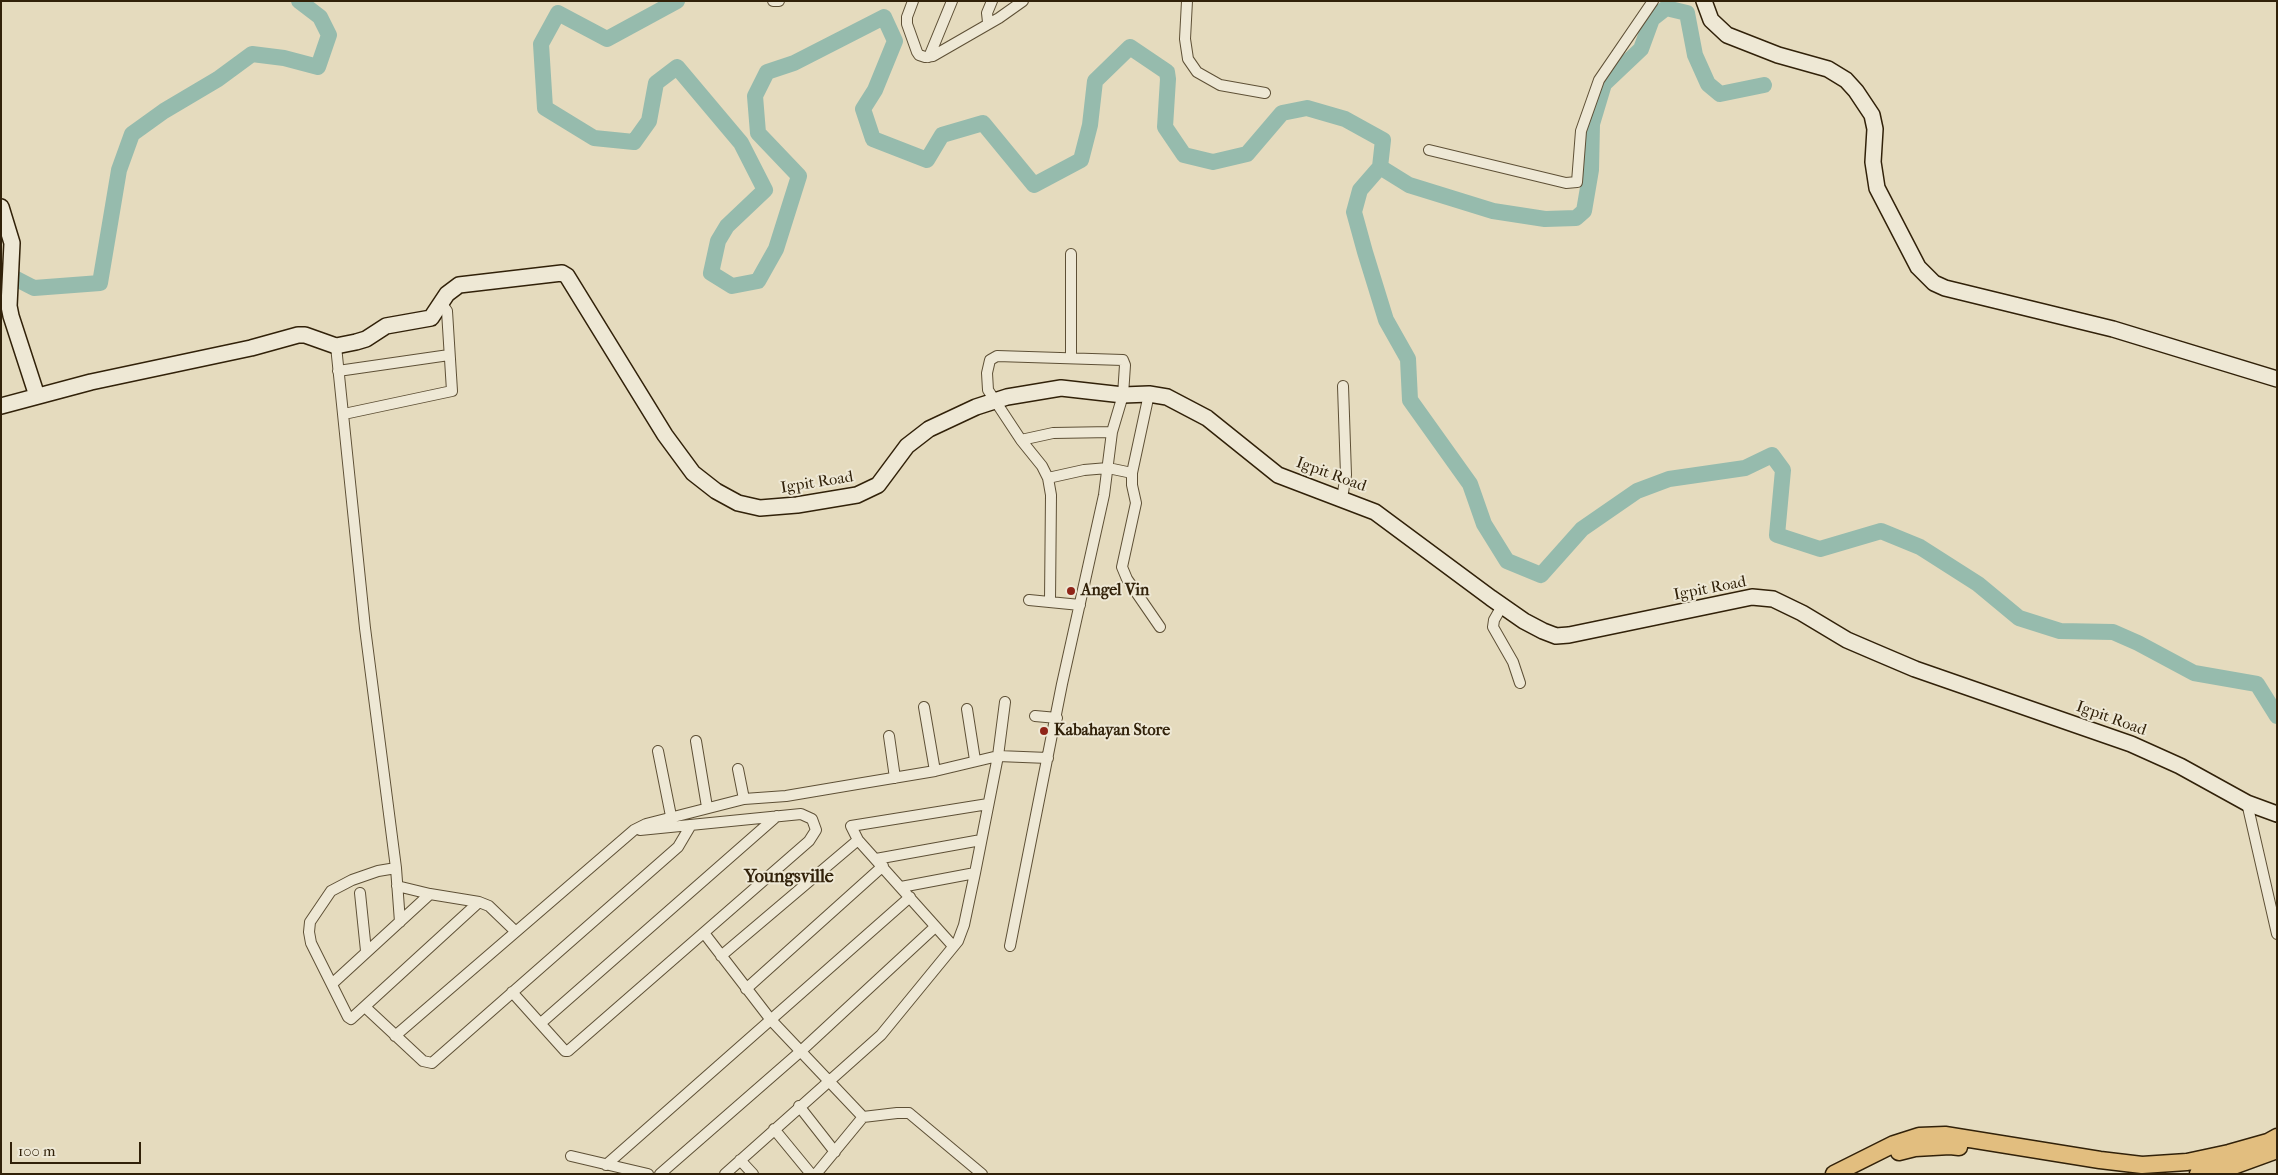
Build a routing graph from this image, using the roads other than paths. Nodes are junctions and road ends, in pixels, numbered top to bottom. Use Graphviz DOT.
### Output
graph roads {
  1 [pos="773,1"];
  2 [pos="780,1"];
  3 [pos="913,1"];
  4 [pos="952,1"];
  5 [pos="992,1"];
  6 [pos="1023,1"];
  7 [pos="1187,1"];
  8 [pos="1653,1"];
  9 [pos="1704,1"];
  10 [pos="988,22"];
  11 [pos="929,57"];
  12 [pos="1265,93"];
  13 [pos="1429,150"];
  14 [pos="1,207"];
  15 [pos="1071,254"];
  16 [pos="442,304"];
  17 [pos="336,346"];
  18 [pos="449,355"];
  19 [pos="1071,358"];
  20 [pos="338,371"];
  21 [pos="2277,379"];
  22 [pos="1342,386"];
  23 [pos="1150,394"];
  24 [pos="1123,395"];
  25 [pos="37,396"];
  26 [pos="994,401"];
  27 [pos="1,406"];
  28 [pos="344,414"];
  29 [pos="1112,432"];
  30 [pos="1020,440"];
  31 [pos="1108,468"];
  32 [pos="1132,474"];
  33 [pos="1048,478"];
  34 [pos="1342,498"];
  35 [pos="1029,600"];
  36 [pos="1050,600"];
  37 [pos="1080,605"];
  38 [pos="1502,606"];
  39 [pos="1160,628"];
  40 [pos="1520,683"];
  41 [pos="1005,702"];
  42 [pos="924,707"];
  43 [pos="967,709"];
  44 [pos="1035,716"];
  45 [pos="1056,718"];
  46 [pos="889,736"];
  47 [pos="696,741"];
  48 [pos="658,751"];
  49 [pos="998,756"];
  50 [pos="1048,758"];
  51 [pos="975,760"];
  52 [pos="738,769"];
  53 [pos="935,771"];
  54 [pos="894,778"];
  55 [pos="744,799"];
  56 [pos="2247,803"];
  57 [pos="988,804"];
  58 [pos="707,807"];
  59 [pos="2277,814"];
  60 [pos="671,816"];
  61 [pos="777,816"];
  62 [pos="691,825"];
  63 [pos="634,830"];
  64 [pos="858,840"];
  65 [pos="981,840"];
  66 [pos="879,863"];
  67 [pos="396,868"];
  68 [pos="975,873"];
  69 [pos="397,886"];
  70 [pos="901,887"];
  71 [pos="360,893"];
  72 [pos="430,894"];
  73 [pos="910,897"];
  74 [pos="479,902"];
  75 [pos="400,922"];
  76 [pos="936,927"];
  77 [pos="515,931"];
  78 [pos="704,933"];
  79 [pos="2277,934"];
  80 [pos="954,946"];
  81 [pos="1010,946"];
  82 [pos="366,951"];
  83 [pos="721,956"];
  84 [pos="333,983"];
  85 [pos="746,989"];
  86 [pos="512,992"];
  87 [pos="365,1007"];
  88 [pos="771,1020"];
  89 [pos="541,1023"];
  90 [pos="395,1036"];
  91 [pos="801,1051"];
  92 [pos="829,1080"];
  93 [pos="800,1106"];
  94 [pos="863,1117"];
  95 [pos="774,1129"];
  96 [pos="2277,1137"];
  97 [pos="2277,1150"];
  98 [pos="834,1152"];
  99 [pos="571,1156"];
  100 [pos="740,1160"];
  101 [pos="606,1165"];
  102 [pos="648,1174"];
  103 [pos="660,1174"];
  104 [pos="725,1174"];
  105 [pos="753,1174"];
  106 [pos="811,1174"];
  107 [pos="816,1174"];
  108 [pos="982,1174"];
  109 [pos="1834,1174"];
  110 [pos="1854,1174"];
  111 [pos="2126,1174"];
  112 [pos="2198,1174"];
  1 -- 2 [label="street"];
  3 -- 11 [label="street"];
  4 -- 11 [label="street"];
  5 -- 10 [label="street"];
  6 -- 10 [label="street"];
  7 -- 12 [label="street"];
  8 -- 13 [label="street"];
  9 -- 21 [label="street"];
  10 -- 11 [label="street"];
  14 -- 25 [label="street"];
  15 -- 19 [label="street"];
  16 -- 17 [label="street"];
  16 -- 18 [label="street"];
  16 -- 26 [label="street, Igpit Road"];
  17 -- 20 [label="street"];
  17 -- 25 [label="street"];
  18 -- 20 [label="street"];
  18 -- 28 [label="street"];
  19 -- 24 [label="street"];
  19 -- 26 [label="street"];
  20 -- 28 [label="street"];
  22 -- 34 [label="street"];
  23 -- 24 [label="street, Igpit Road"];
  23 -- 32 [label="street"];
  23 -- 34 [label="street, Igpit Road"];
  24 -- 26 [label="street, Igpit Road"];
  24 -- 29 [label="street"];
  25 -- 27 [label="street"];
  26 -- 30 [label="street"];
  28 -- 67 [label="street"];
  29 -- 30 [label="street"];
  29 -- 31 [label="street"];
  30 -- 33 [label="street"];
  31 -- 32 [label="street"];
  31 -- 33 [label="street"];
  31 -- 37 [label="street"];
  32 -- 39 [label="street"];
  33 -- 36 [label="street"];
  34 -- 38 [label="street, Igpit Road"];
  35 -- 36 [label="street"];
  36 -- 37 [label="street"];
  37 -- 45 [label="street"];
  38 -- 40 [label="street"];
  38 -- 56 [label="street, Igpit Road"];
  41 -- 49 [label="street"];
  42 -- 53 [label="street"];
  43 -- 51 [label="street"];
  44 -- 45 [label="street"];
  45 -- 50 [label="street"];
  46 -- 54 [label="street"];
  47 -- 58 [label="street"];
  48 -- 60 [label="street"];
  49 -- 50 [label="street"];
  49 -- 51 [label="street"];
  49 -- 57 [label="street"];
  50 -- 81 [label="street"];
  51 -- 53 [label="street"];
  52 -- 55 [label="street"];
  53 -- 54 [label="street"];
  54 -- 55 [label="street"];
  55 -- 58 [label="street"];
  56 -- 59 [label="street, Igpit Road"];
  56 -- 79 [label="street"];
  57 -- 64 [label="street"];
  57 -- 65 [label="street"];
  58 -- 60 [label="street"];
  60 -- 63 [label="street"];
  61 -- 62 [label="street"];
  61 -- 78 [label="street"];
  61 -- 89 [label="street"];
  62 -- 63 [label="street"];
  62 -- 86 [label="street"];
  63 -- 77 [label="street"];
  64 -- 66 [label="street"];
  64 -- 83 [label="street"];
  65 -- 66 [label="street"];
  65 -- 68 [label="street"];
  66 -- 70 [label="street"];
  66 -- 85 [label="street"];
  67 -- 69 [label="street"];
  67 -- 84 [label="street"];
  68 -- 70 [label="street"];
  68 -- 80 [label="street"];
  69 -- 72 [label="street"];
  69 -- 75 [label="street"];
  70 -- 73 [label="street"];
  71 -- 82 [label="street"];
  72 -- 74 [label="street"];
  72 -- 75 [label="street"];
  73 -- 76 [label="street"];
  73 -- 88 [label="street"];
  74 -- 77 [label="street"];
  74 -- 87 [label="street"];
  75 -- 82 [label="street"];
  76 -- 80 [label="street"];
  76 -- 91 [label="street"];
  77 -- 90 [label="street"];
  78 -- 83 [label="street"];
  78 -- 89 [label="street"];
  80 -- 92 [label="street"];
  82 -- 84 [label="street"];
  83 -- 85 [label="street"];
  84 -- 87 [label="street"];
  85 -- 88 [label="street"];
  86 -- 89 [label="street"];
  86 -- 90 [label="street"];
  87 -- 90 [label="street"];
  88 -- 91 [label="street"];
  88 -- 101 [label="street"];
  91 -- 92 [label="street"];
  91 -- 103 [label="street"];
  92 -- 93 [label="street"];
  92 -- 94 [label="street"];
  93 -- 95 [label="street"];
  93 -- 98 [label="street"];
  94 -- 98 [label="street"];
  94 -- 108 [label="street"];
  95 -- 100 [label="street"];
  95 -- 106 [label="street"];
  96 -- 109 [label="main road"];
  97 -- 112 [label="main road"];
  98 -- 107 [label="street"];
  99 -- 101 [label="street"];
  100 -- 104 [label="street"];
  100 -- 105 [label="street"];
  101 -- 102 [label="street"];
  110 -- 111 [label="main road"];
}
